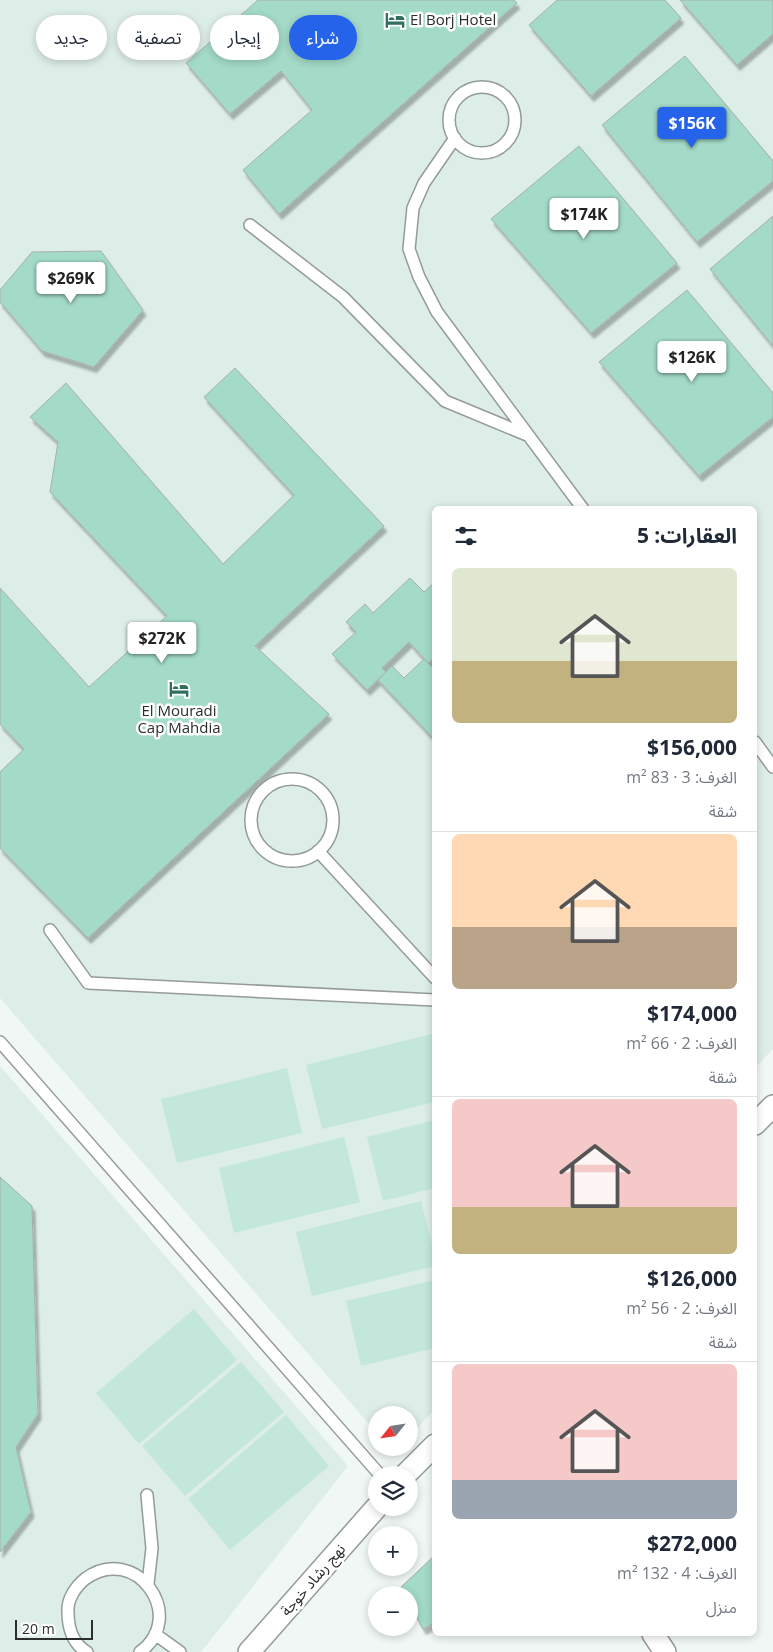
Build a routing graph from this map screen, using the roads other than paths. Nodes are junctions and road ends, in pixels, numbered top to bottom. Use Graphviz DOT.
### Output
graph roads {
  1 [pos="455,138"];
  2 [pos="250,224"];
  3 [pos="529,435"];
  4 [pos="581,506"];
  5 [pos="757,745"];
  6 [pos="773,767"];
  7 [pos="318,851"];
  8 [pos="50,930"];
  9 [pos="432,975"];
  10 [pos="432,1000"];
  11 [pos="0,1042"];
  12 [pos="773,1106"];
  13 [pos="757,1122"];
  14 [pos="432,1448"];
  15 [pos="372,1466"];
  16 [pos="414,1466"];
  17 [pos="147,1495"];
  18 [pos="369,1516"];
  19 [pos="148,1584"];
  20 [pos="155,1634"];
  21 [pos="654,1636"];
  22 [pos="87,1652"];
  23 [pos="140,1652"];
  24 [pos="180,1652"];
  25 [pos="249,1652"];
  26 [pos="666,1652"];
  1 -- 1 [label="lane"];
  1 -- 3 [label="lane"];
  2 -- 3 [label="lane"];
  3 -- 4 [label="lane"];
  5 -- 6 [label="lane"];
  7 -- 7 [label="lane"];
  7 -- 9 [label="lane"];
  8 -- 10 [label="lane"];
  11 -- 15 [label="lane"];
  12 -- 13 [label="street"];
  14 -- 16 [label="street"];
  17 -- 19 [label="lane"];
  18 -- 25 [label="street, نهج رشاد خوجة"];
  19 -- 20 [label="lane"];
  19 -- 22 [label="lane"];
  20 -- 23 [label="lane"];
  20 -- 24 [label="lane"];
  21 -- 26 [label="street"];
}
